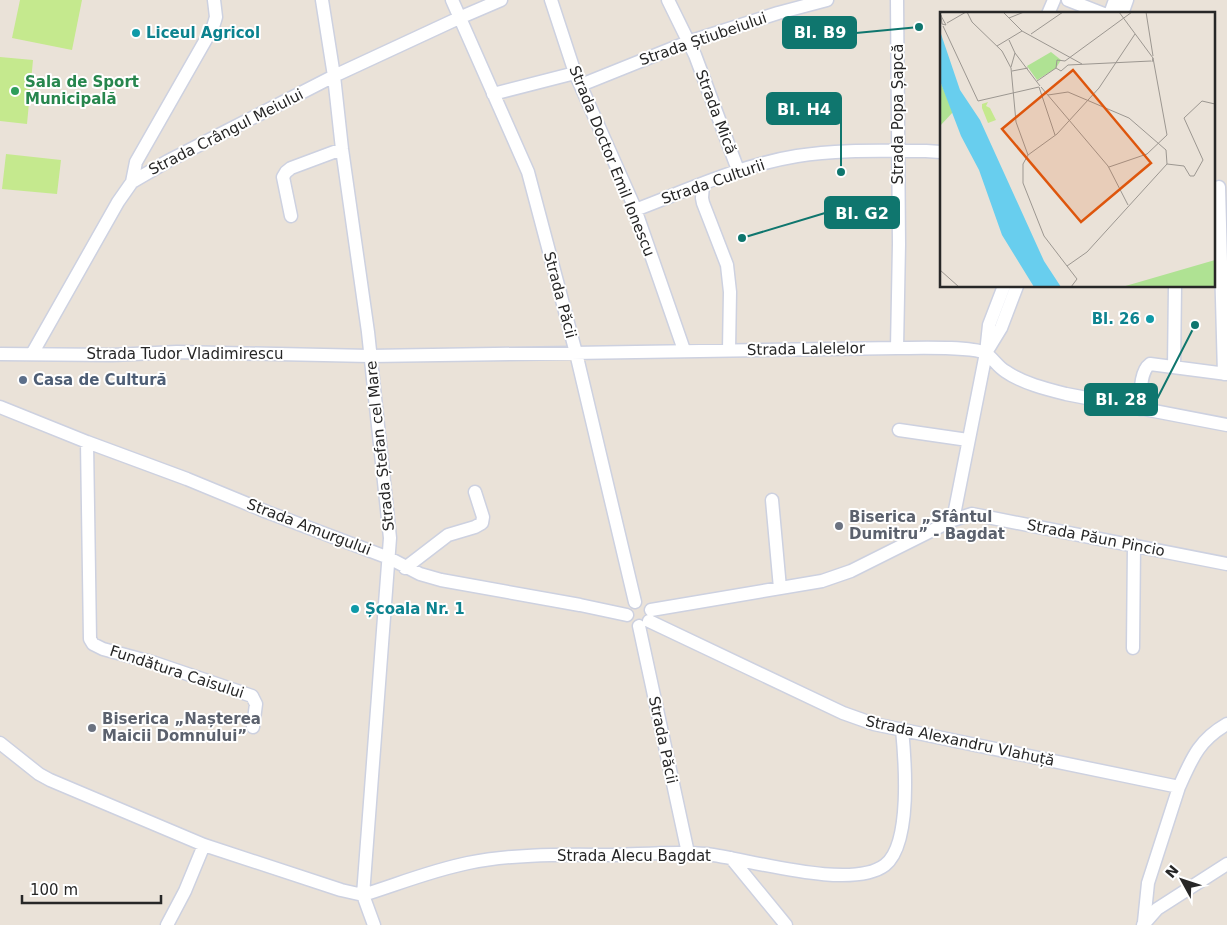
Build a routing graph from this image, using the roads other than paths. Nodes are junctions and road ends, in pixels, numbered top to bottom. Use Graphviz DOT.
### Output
graph roads {
  1 [pos="214,0"];
  2 [pos="322,0"];
  3 [pos="452,0"];
  4 [pos="501,0"];
  5 [pos="551,0"];
  6 [pos="668,0"];
  7 [pos="827,0"];
  8 [pos="897,0"];
  9 [pos="1054,0"];
  10 [pos="1068,0"];
  11 [pos="1115,0"];
  12 [pos="1127,0"];
  13 [pos="1049,12"];
  14 [pos="1099,12"];
  15 [pos="1111,12"];
  16 [pos="1123,12"];
  17 [pos="459,18"];
  18 [pos="688,42"];
  19 [pos="334,76"];
  20 [pos="578,79"];
  21 [pos="494,94"];
  22 [pos="342,149"];
  23 [pos="898,151"];
  24 [pos="940,152"];
  25 [pos="738,170"];
  26 [pos="132,182"];
  27 [pos="703,184"];
  28 [pos="1220,187"];
  29 [pos="635,210"];
  30 [pos="291,216"];
  31 [pos="1003,288"];
  32 [pos="1016,288"];
  33 [pos="1175,288"];
  34 [pos="897,348"];
  35 [pos="684,350"];
  36 [pos="729,350"];
  37 [pos="576,353"];
  38 [pos="0,354"];
  39 [pos="32,354"];
  40 [pos="986,354"];
  41 [pos="370,356"];
  42 [pos="1174,367"];
  43 [pos="1226,374"];
  44 [pos="0,406"];
  45 [pos="1140,409"];
  46 [pos="1227,425"];
  47 [pos="900,430"];
  48 [pos="968,440"];
  49 [pos="87,442"];
  50 [pos="475,492"];
  51 [pos="772,500"];
  52 [pos="953,520"];
  53 [pos="1134,545"];
  54 [pos="389,558"];
  55 [pos="1227,564"];
  56 [pos="405,568"];
  57 [pos="780,588"];
  58 [pos="635,602"];
  59 [pos="626,615"];
  60 [pos="646,619"];
  61 [pos="1133,648"];
  62 [pos="1227,724"];
  63 [pos="253,728"];
  64 [pos="902,729"];
  65 [pos="0,743"];
  66 [pos="1179,787"];
  67 [pos="204,844"];
  68 [pos="688,853"];
  69 [pos="731,858"];
  70 [pos="1227,864"];
  71 [pos="364,895"];
  72 [pos="1144,924"];
  73 [pos="167,925"];
  74 [pos="374,925"];
  75 [pos="786,925"];
  1 -- 26 [label="street"];
  2 -- 19 [label="street, Strada Ștefan cel Mare"];
  3 -- 17 [label="street, Strada Păcii"];
  4 -- 17 [label="street, Strada Crângul Meiului"];
  5 -- 20 [label="street, Strada Doctor Emil Ionescu"];
  6 -- 18 [label="street, Strada Mică"];
  7 -- 18 [label="street, Strada Știubeiului"];
  8 -- 23 [label="street, Strada Popa Șapcă"];
  9 -- 13 [label="street"];
  10 -- 14 [label="street"];
  11 -- 15 [label="street"];
  12 -- 16 [label="street"];
  17 -- 19 [label="street, Strada Crângul Meiului"];
  17 -- 21 [label="street, Strada Păcii"];
  18 -- 20 [label="street, Strada Știubeiului"];
  18 -- 25 [label="street, Strada Mică"];
  19 -- 22 [label="street, Strada Ștefan cel Mare"];
  19 -- 26 [label="street, Strada Crângul Meiului"];
  20 -- 21 [label="street, Strada Știubeiului"];
  20 -- 29 [label="street, Strada Doctor Emil Ionescu"];
  21 -- 37 [label="street, Strada Păcii"];
  22 -- 30 [label="street"];
  22 -- 41 [label="street, Strada Ștefan cel Mare"];
  23 -- 24 [label="street, Strada Culturii"];
  23 -- 25 [label="street, Strada Culturii"];
  23 -- 34 [label="street, Strada Popa Șapcă"];
  25 -- 27 [label="street, Strada Culturii"];
  26 -- 39 [label="street, Strada Crângul Meiului"];
  27 -- 29 [label="street, Strada Culturii"];
  27 -- 36 [label="street"];
  28 -- 43 [label="street"];
  29 -- 35 [label="street, Strada Doctor Emil Ionescu"];
  31 -- 40 [label="street"];
  32 -- 40 [label="street"];
  33 -- 42 [label="street"];
  34 -- 36 [label="street, Strada Lalelelor"];
  34 -- 40 [label="street, Strada Lalelelor"];
  35 -- 36 [label="street, Strada Lalelelor"];
  35 -- 37 [label="street, Strada Lalelelor"];
  37 -- 41 [label="street, Strada Lalelelor"];
  37 -- 58 [label="street, Strada Păcii"];
  38 -- 39 [label="street, Strada Tudor Vladimirescu"];
  39 -- 41 [label="street, Strada Tudor Vladimirescu"];
  40 -- 45 [label="street"];
  40 -- 48 [label="street"];
  41 -- 54 [label="street, Strada Ștefan cel Mare"];
  42 -- 43 [label="street"];
  42 -- 45 [label="street"];
  44 -- 49 [label="street, Strada Amurgului"];
  45 -- 46 [label="street"];
  47 -- 48 [label="street"];
  48 -- 52 [label="street"];
  49 -- 54 [label="street, Strada Amurgului"];
  49 -- 63 [label="street, Fundătura Caisului"];
  50 -- 56 [label="street"];
  51 -- 57 [label="street"];
  52 -- 53 [label="street, Strada Păun Pincio"];
  52 -- 57 [label="street, Strada Păun Pincio"];
  53 -- 55 [label="street, Strada Păun Pincio"];
  53 -- 61 [label="street"];
  54 -- 56 [label="street, Strada Amurgului"];
  54 -- 71 [label="street, Strada Ștefan cel Mare"];
  56 -- 59 [label="street, Strada Amurgului"];
  57 -- 60 [label="street, Strada Păun Pincio"];
  58 -- 59 [label="street"];
  58 -- 60 [label="street"];
  59 -- 60 [label="street"];
  60 -- 64 [label="street, Strada Alexandru Vlahuță"];
  60 -- 68 [label="street, Strada Păcii"];
  62 -- 66 [label="street"];
  64 -- 66 [label="street, Strada Alexandru Vlahuță"];
  64 -- 69 [label="street, Strada Alecu Bagdat"];
  65 -- 67 [label="street"];
  66 -- 72 [label="street"];
  67 -- 71 [label="street"];
  67 -- 73 [label="street"];
  68 -- 69 [label="street, Strada Alecu Bagdat"];
  68 -- 71 [label="street, Strada Alecu Bagdat"];
  69 -- 75 [label="street"];
  70 -- 72 [label="street"];
  71 -- 74 [label="street"];
}
